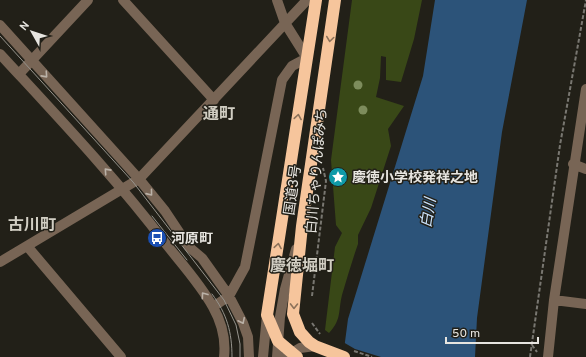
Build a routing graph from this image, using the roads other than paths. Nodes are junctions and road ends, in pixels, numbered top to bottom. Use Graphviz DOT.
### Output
graph roads {
  1 [pos="88,0"];
  2 [pos="123,0"];
  3 [pos="277,0"];
  4 [pos="307,0"];
  5 [pos="316,0"];
  6 [pos="335,0"];
  7 [pos="285,23"];
  8 [pos="0,25"];
  9 [pos="0,54"];
  10 [pos="307,58"];
  11 [pos="32,60"];
  12 [pos="19,74"];
  13 [pos="586,90"];
  14 [pos="214,100"];
  15 [pos="573,164"];
  16 [pos="586,169"];
  17 [pos="138,179"];
  18 [pos="122,188"];
  19 [pos="302,226"];
  20 [pos="27,246"];
  21 [pos="0,262"];
  22 [pos="229,296"];
  23 [pos="554,300"];
  24 [pos="586,304"];
  25 [pos="213,307"];
  26 [pos="267,315"];
  27 [pos="278,341"];
  28 [pos="310,345"];
  29 [pos="291,356"];
  30 [pos="121,357"];
  31 [pos="224,357"];
  32 [pos="249,357"];
  33 [pos="263,357"];
  34 [pos="277,357"];
  35 [pos="344,357"];
  36 [pos="548,357"];
  1 -- 11 [label="street"];
  2 -- 14 [label="street"];
  3 -- 7 [label="street"];
  4 -- 7 [label="street"];
  5 -- 10 [label="highway, 国道3号"];
  6 -- 19 [label="highway, 国道3号, one-way"];
  7 -- 10 [label="street"];
  7 -- 14 [label="street"];
  8 -- 11 [label="street"];
  9 -- 12 [label="street"];
  10 -- 22 [label="street"];
  26 -- 10 [label="highway, 国道3号, one-way"];
  11 -- 12 [label="street"];
  11 -- 17 [label="street, one-way"];
  18 -- 12 [label="street, one-way"];
  13 -- 15 [label="street"];
  14 -- 17 [label="street"];
  15 -- 16 [label="street"];
  15 -- 23 [label="street"];
  17 -- 18 [label="street"];
  17 -- 22 [label="street, one-way"];
  18 -- 20 [label="street"];
  25 -- 18 [label="street, one-way"];
  19 -- 27 [label="street"];
  19 -- 28 [label="highway, 国道3号, one-way"];
  20 -- 21 [label="street"];
  20 -- 30 [label="street"];
  22 -- 25 [label="street"];
  22 -- 32 [label="street, one-way"];
  23 -- 24 [label="street"];
  23 -- 36 [label="street"];
  25 -- 31 [label="street"];
  26 -- 27 [label="highway"];
  26 -- 33 [label="street"];
  27 -- 29 [label="highway"];
  27 -- 34 [label="street"];
  28 -- 29 [label="street"];
  28 -- 35 [label="highway"];
}
